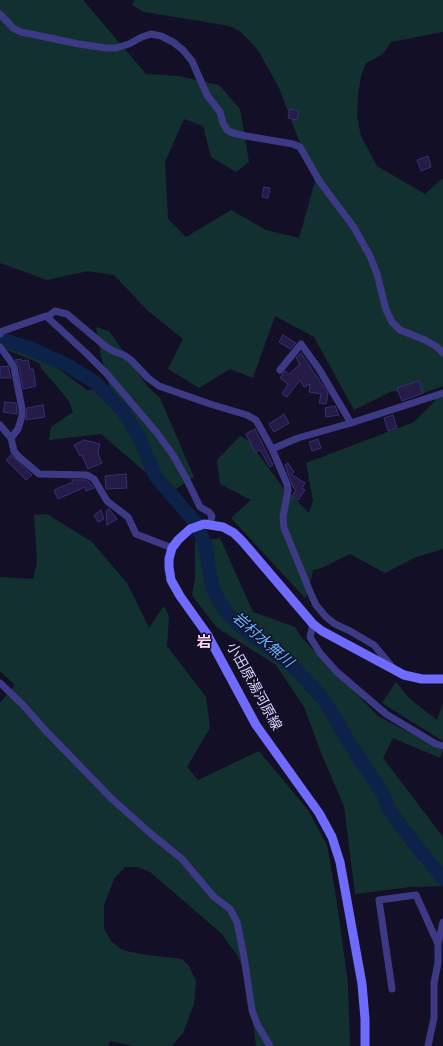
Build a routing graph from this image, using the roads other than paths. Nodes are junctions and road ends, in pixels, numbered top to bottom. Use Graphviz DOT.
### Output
graph roads {
  1 [pos="0,14"];
  2 [pos="47,317"];
  3 [pos="0,333"];
  4 [pos="0,347"];
  5 [pos="443,353"];
  6 [pos="3,355"];
  7 [pos="280,370"];
  8 [pos="443,393"];
  9 [pos="351,423"];
  10 [pos="0,425"];
  11 [pos="11,438"];
  12 [pos="272,449"];
  13 [pos="207,524"];
  14 [pos="172,548"];
  15 [pos="313,624"];
  16 [pos="396,672"];
  17 [pos="442,678"];
  18 [pos="0,683"];
  19 [pos="443,746"];
  20 [pos="443,922"];
  21 [pos="438,944"];
  22 [pos="440,971"];
  23 [pos="392,989"];
  24 [pos="434,1018"];
  25 [pos="443,1019"];
  26 [pos="270,1046"];
  27 [pos="365,1046"];
  28 [pos="428,1046"];
  1 -- 5 [label="street"];
  2 -- 3 [label="street"];
  2 -- 12 [label="street"];
  2 -- 13 [label="street"];
  4 -- 6 [label="street"];
  6 -- 11 [label="street"];
  7 -- 9 [label="street"];
  8 -- 9 [label="street"];
  9 -- 12 [label="street"];
  10 -- 11 [label="street"];
  11 -- 14 [label="street"];
  12 -- 16 [label="street"];
  13 -- 14 [label="main road"];
  13 -- 15 [label="main road"];
  14 -- 27 [label="main road, 小田原湯河原線"];
  15 -- 16 [label="main road"];
  15 -- 19 [label="street"];
  16 -- 17 [label="main road"];
  18 -- 26 [label="street"];
  20 -- 21 [label="street"];
  21 -- 22 [label="street"];
  21 -- 23 [label="street"];
  22 -- 24 [label="street"];
  24 -- 25 [label="street"];
  24 -- 28 [label="street"];
}
